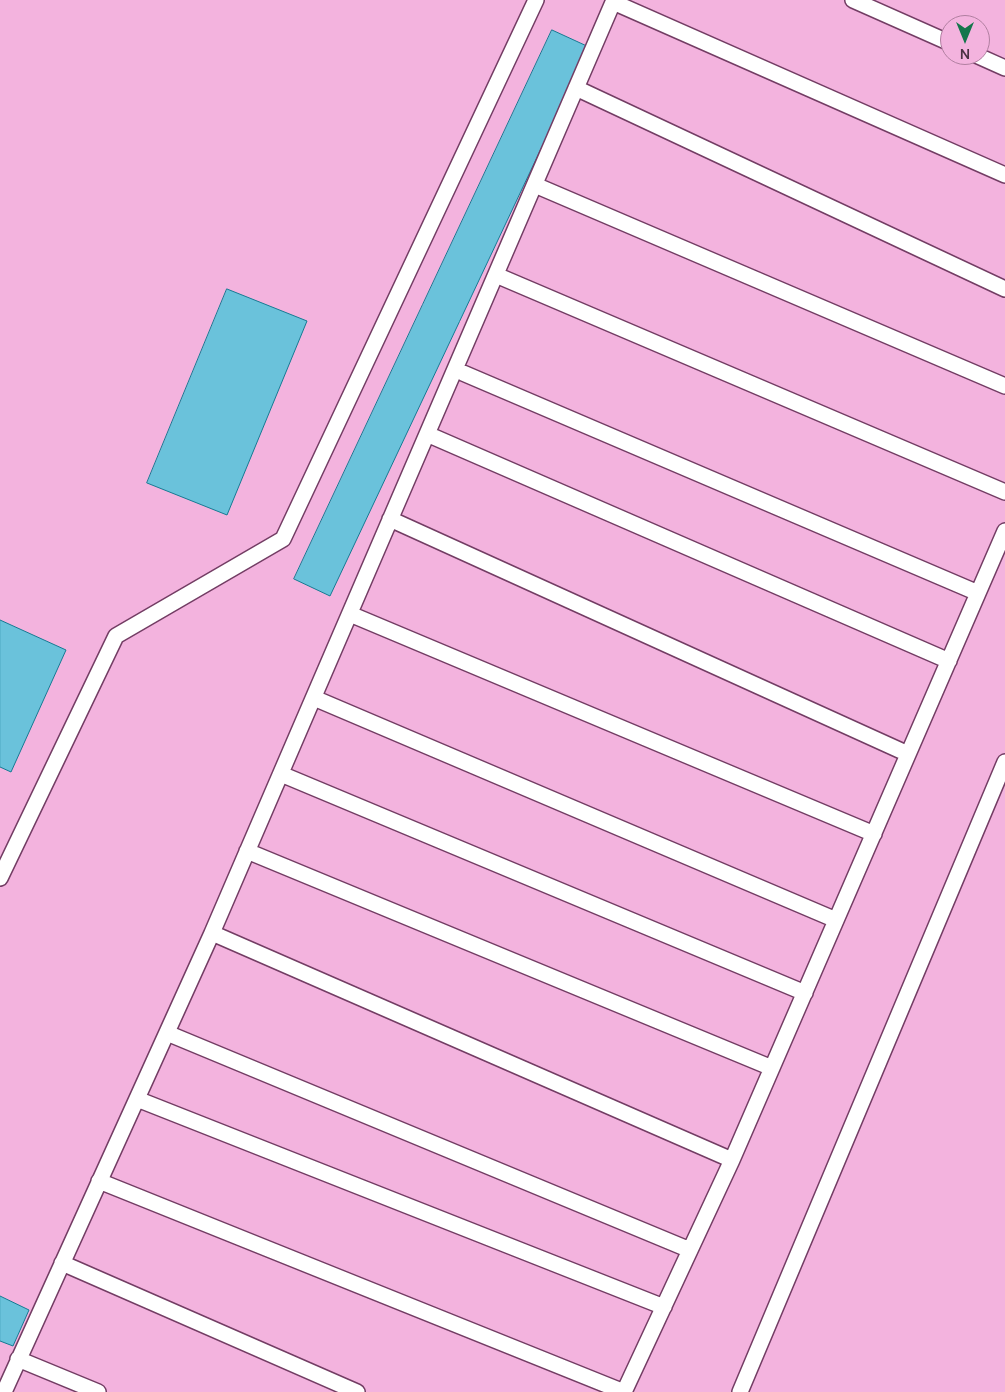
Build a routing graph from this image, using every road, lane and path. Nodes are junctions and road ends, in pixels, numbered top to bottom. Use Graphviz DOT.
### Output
graph roads {
  1 [pos="536,0"];
  2 [pos="854,0"];
  3 [pos="614,1"];
  4 [pos="940,39"];
  5 [pos="990,61"];
  6 [pos="1005,68"];
  7 [pos="576,88"];
  8 [pos="1005,174"];
  9 [pos="535,185"];
  10 [pos="496,275"];
  11 [pos="1005,289"];
  12 [pos="463,373"];
  13 [pos="1005,386"];
  14 [pos="427,434"];
  15 [pos="1005,492"];
  16 [pos="390,520"];
  17 [pos="1005,531"];
  18 [pos="978,593"];
  19 [pos="350,614"];
  20 [pos="948,661"];
  21 [pos="314,698"];
  22 [pos="908,754"];
  23 [pos="1005,762"];
  24 [pos="281,774"];
  25 [pos="874,834"];
  26 [pos="247,851"];
  27 [pos="0,878"];
  28 [pos="836,920"];
  29 [pos="212,933"];
  30 [pos="805,993"];
  31 [pos="167,1033"];
  32 [pos="772,1068"];
  33 [pos="137,1099"];
  34 [pos="732,1160"];
  35 [pos="99,1181"];
  36 [pos="690,1250"];
  37 [pos="62,1263"];
  38 [pos="664,1307"];
  39 [pos="18,1360"];
  40 [pos="4,1392"];
  41 [pos="98,1392"];
  42 [pos="357,1392"];
  43 [pos="624,1392"];
  44 [pos="740,1392"];
  1 -- 27 [label="lane"];
  2 -- 4 [label="lane"];
  3 -- 7 [label="lane"];
  3 -- 8 [label="lane"];
  5 -- 6 [label="lane"];
  7 -- 9 [label="lane"];
  7 -- 11 [label="lane"];
  9 -- 10 [label="lane"];
  9 -- 13 [label="lane"];
  10 -- 14 [label="lane"];
  10 -- 15 [label="lane"];
  12 -- 18 [label="lane"];
  14 -- 16 [label="lane"];
  14 -- 20 [label="lane"];
  16 -- 19 [label="lane"];
  16 -- 22 [label="lane"];
  17 -- 18 [label="lane"];
  18 -- 20 [label="lane"];
  19 -- 21 [label="lane"];
  19 -- 25 [label="lane"];
  20 -- 22 [label="lane"];
  21 -- 24 [label="lane"];
  21 -- 28 [label="lane"];
  22 -- 25 [label="lane"];
  23 -- 44 [label="lane"];
  24 -- 26 [label="lane"];
  24 -- 30 [label="lane"];
  25 -- 28 [label="lane"];
  26 -- 29 [label="lane"];
  26 -- 32 [label="lane"];
  28 -- 30 [label="lane"];
  29 -- 31 [label="lane"];
  29 -- 34 [label="lane"];
  30 -- 32 [label="lane"];
  31 -- 33 [label="lane"];
  31 -- 36 [label="lane"];
  32 -- 34 [label="lane"];
  33 -- 35 [label="lane"];
  33 -- 38 [label="lane"];
  34 -- 36 [label="lane"];
  35 -- 37 [label="lane"];
  35 -- 43 [label="lane"];
  36 -- 38 [label="lane"];
  37 -- 39 [label="lane"];
  37 -- 42 [label="lane"];
  38 -- 43 [label="lane"];
  39 -- 40 [label="lane"];
  39 -- 41 [label="lane"];
}
